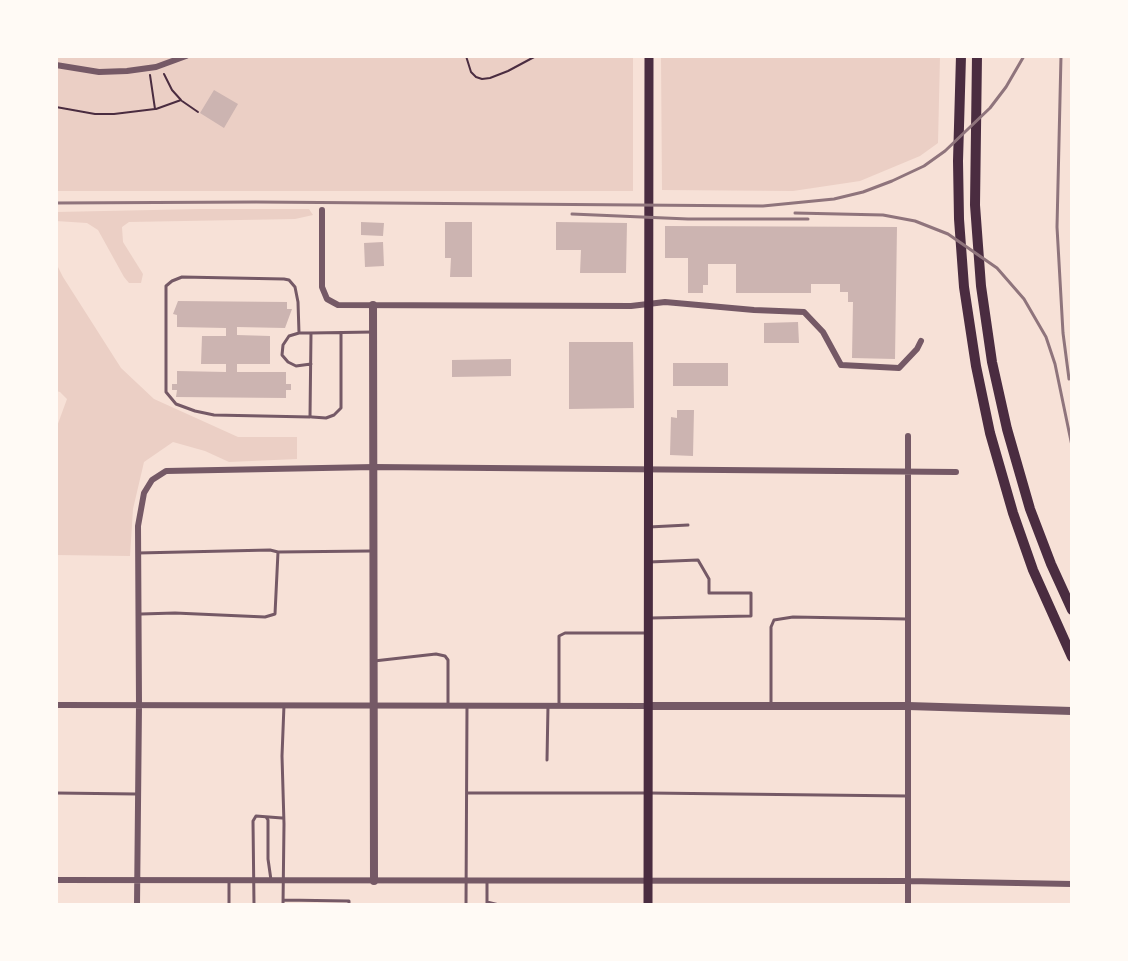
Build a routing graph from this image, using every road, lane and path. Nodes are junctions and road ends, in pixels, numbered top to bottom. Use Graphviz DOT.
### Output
graph roads {
  1 [pos="81,56"];
  2 [pos="98,56"];
  3 [pos="186,56"];
  4 [pos="466,56"];
  5 [pos="536,56"];
  6 [pos="649,56"];
  7 [pos="961,56"];
  8 [pos="977,56"];
  9 [pos="56,65"];
  10 [pos="163,70"];
  11 [pos="153,74"];
  12 [pos="181,100"];
  13 [pos="56,107"];
  14 [pos="155,109"];
  15 [pos="198,112"];
  16 [pos="322,210"];
  17 [pos="650,304"];
  18 [pos="373,305"];
  19 [pos="373,332"];
  20 [pos="299,333"];
  21 [pos="311,333"];
  22 [pos="341,333"];
  23 [pos="921,341"];
  24 [pos="311,364"];
  25 [pos="310,417"];
  26 [pos="908,436"];
  27 [pos="374,467"];
  28 [pos="649,469"];
  29 [pos="909,471"];
  30 [pos="956,472"];
  31 [pos="688,525"];
  32 [pos="649,527"];
  33 [pos="374,550"];
  34 [pos="278,552"];
  35 [pos="138,553"];
  36 [pos="649,562"];
  37 [pos="1072,610"];
  38 [pos="138,614"];
  39 [pos="649,618"];
  40 [pos="909,619"];
  41 [pos="649,633"];
  42 [pos="1072,657"];
  43 [pos="374,661"];
  44 [pos="56,705"];
  45 [pos="139,705"];
  46 [pos="284,705"];
  47 [pos="374,705"];
  48 [pos="448,706"];
  49 [pos="467,706"];
  50 [pos="548,706"];
  51 [pos="559,706"];
  52 [pos="649,706"];
  53 [pos="771,706"];
  54 [pos="908,706"];
  55 [pos="1072,711"];
  56 [pos="547,760"];
  57 [pos="56,793"];
  58 [pos="467,793"];
  59 [pos="649,793"];
  60 [pos="138,794"];
  61 [pos="908,796"];
  62 [pos="266,817"];
  63 [pos="284,818"];
  64 [pos="56,880"];
  65 [pos="137,881"];
  66 [pos="229,881"];
  67 [pos="253,881"];
  68 [pos="271,881"];
  69 [pos="284,881"];
  70 [pos="374,881"];
  71 [pos="467,881"];
  72 [pos="487,881"];
  73 [pos="908,881"];
  74 [pos="648,882"];
  75 [pos="1072,884"];
  76 [pos="283,903"];
  77 [pos="487,904"];
  78 [pos="137,905"];
  79 [pos="229,905"];
  80 [pos="254,905"];
  81 [pos="349,905"];
  82 [pos="466,905"];
  83 [pos="499,905"];
  84 [pos="648,905"];
  85 [pos="908,905"];
  1 -- 2 [label="path"];
  3 -- 9 [label="street"];
  4 -- 5 [label="path"];
  6 -- 17 [label="main road"];
  7 -- 42 [label="main road"];
  8 -- 37 [label="main road"];
  10 -- 12 [label="path"];
  11 -- 14 [label="path"];
  12 -- 14 [label="path"];
  12 -- 15 [label="path"];
  13 -- 14 [label="path"];
  16 -- 18 [label="street"];
  17 -- 18 [label="street"];
  17 -- 23 [label="street"];
  17 -- 28 [label="main road"];
  18 -- 19 [label="street"];
  19 -- 22 [label="lane"];
  19 -- 27 [label="street"];
  20 -- 21 [label="lane"];
  20 -- 24 [label="lane"];
  20 -- 25 [label="lane"];
  21 -- 22 [label="lane"];
  21 -- 24 [label="lane"];
  22 -- 25 [label="lane"];
  24 -- 25 [label="lane"];
  26 -- 29 [label="street"];
  27 -- 28 [label="street"];
  27 -- 33 [label="street"];
  27 -- 35 [label="street"];
  28 -- 29 [label="street"];
  28 -- 32 [label="main road"];
  29 -- 30 [label="street"];
  29 -- 40 [label="street"];
  31 -- 32 [label="lane"];
  32 -- 36 [label="main road"];
  33 -- 34 [label="lane"];
  33 -- 43 [label="street"];
  34 -- 35 [label="lane"];
  34 -- 38 [label="lane"];
  35 -- 38 [label="street"];
  36 -- 39 [label="main road"];
  36 -- 39 [label="lane"];
  38 -- 45 [label="street"];
  39 -- 41 [label="main road"];
  40 -- 53 [label="lane"];
  40 -- 54 [label="street"];
  41 -- 51 [label="lane"];
  41 -- 52 [label="main road"];
  43 -- 47 [label="street"];
  43 -- 48 [label="lane"];
  44 -- 45 [label="street"];
  45 -- 46 [label="street"];
  45 -- 60 [label="street"];
  46 -- 47 [label="street"];
  46 -- 63 [label="lane"];
  47 -- 48 [label="street"];
  47 -- 70 [label="street"];
  48 -- 49 [label="street"];
  49 -- 50 [label="street"];
  49 -- 58 [label="lane"];
  50 -- 51 [label="street"];
  50 -- 56 [label="lane"];
  51 -- 52 [label="street"];
  52 -- 53 [label="street"];
  52 -- 59 [label="main road"];
  53 -- 54 [label="street"];
  54 -- 55 [label="street"];
  54 -- 61 [label="street"];
  57 -- 60 [label="lane"];
  58 -- 59 [label="lane"];
  58 -- 71 [label="lane"];
  59 -- 61 [label="lane"];
  59 -- 74 [label="main road"];
  60 -- 65 [label="street"];
  61 -- 73 [label="street"];
  62 -- 63 [label="lane"];
  62 -- 67 [label="lane"];
  62 -- 68 [label="lane"];
  63 -- 69 [label="lane"];
  64 -- 65 [label="street"];
  65 -- 66 [label="street"];
  65 -- 78 [label="street"];
  66 -- 67 [label="street"];
  66 -- 79 [label="lane"];
  67 -- 68 [label="street"];
  67 -- 80 [label="lane"];
  68 -- 69 [label="street"];
  69 -- 70 [label="street"];
  69 -- 76 [label="lane"];
  70 -- 71 [label="street"];
  71 -- 72 [label="street"];
  71 -- 82 [label="lane"];
  72 -- 74 [label="street"];
  72 -- 77 [label="lane"];
  73 -- 74 [label="street"];
  73 -- 75 [label="street"];
  73 -- 85 [label="street"];
  74 -- 84 [label="main road"];
  76 -- 81 [label="lane"];
  77 -- 83 [label="lane"];
}
